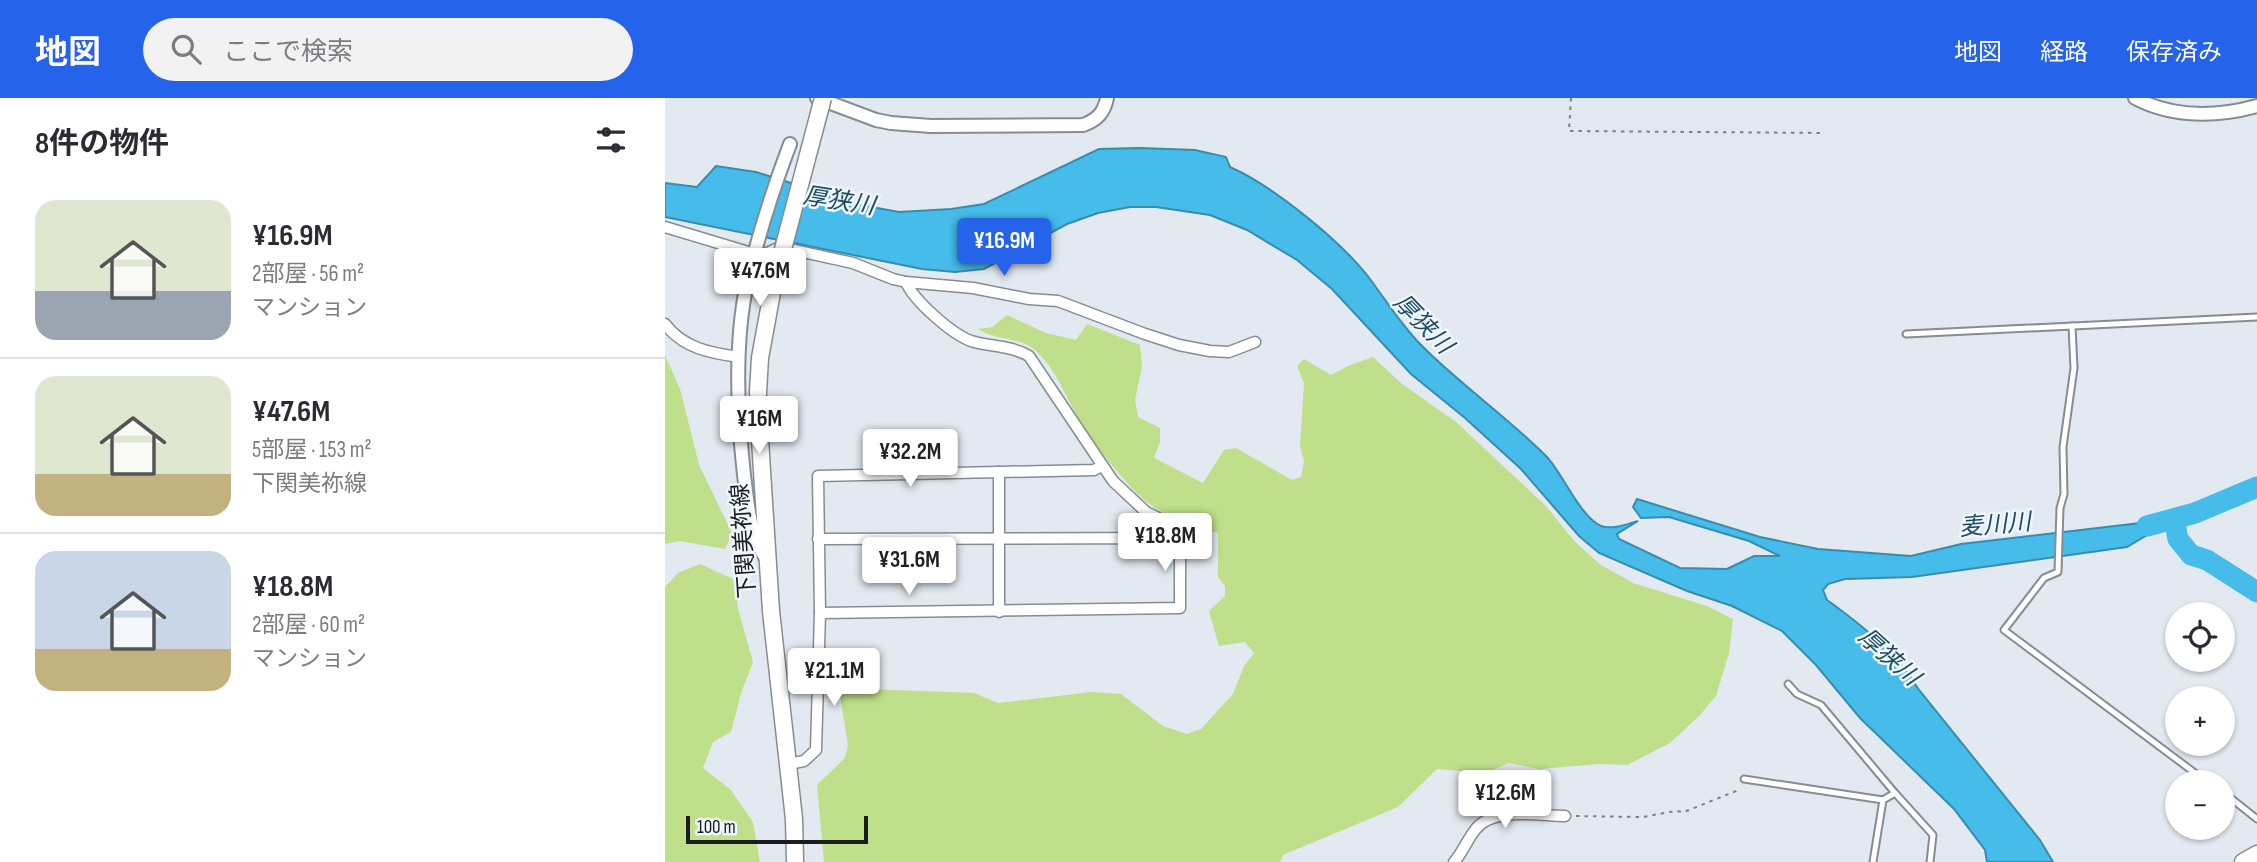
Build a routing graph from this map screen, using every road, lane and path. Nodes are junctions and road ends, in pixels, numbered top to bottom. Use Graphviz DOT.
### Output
graph roads {
  1 [pos="820,98"];
  2 [pos="1107,98"];
  3 [pos="1571,98"];
  4 [pos="2136,98"];
  5 [pos="2257,106"];
  6 [pos="1825,133"];
  7 [pos="790,144"];
  8 [pos="665,227"];
  9 [pos="757,249"];
  10 [pos="906,282"];
  11 [pos="2257,317"];
  12 [pos="665,324"];
  13 [pos="2072,326"];
  14 [pos="1906,334"];
  15 [pos="1255,342"];
  16 [pos="739,358"];
  17 [pos="1102,466"];
  18 [pos="999,472"];
  19 [pos="1180,538"];
  20 [pos="818,540"];
  21 [pos="999,540"];
  22 [pos="768,561"];
  23 [pos="999,612"];
  24 [pos="820,613"];
  25 [pos="1787,684"];
  26 [pos="788,764"];
  27 [pos="2191,770"];
  28 [pos="1744,779"];
  29 [pos="1895,793"];
  30 [pos="1883,800"];
  31 [pos="2235,802"];
  32 [pos="1565,816"];
  33 [pos="2257,819"];
  34 [pos="2257,855"];
  35 [pos="796,862"];
  36 [pos="1454,862"];
  37 [pos="1873,862"];
  38 [pos="1930,862"];
  39 [pos="2243,862"];
  1 -- 2 [label="street"];
  1 -- 22 [label="main road, 下関美祢線, bridge"];
  3 -- 6 [label="path"];
  4 -- 5 [label="street"];
  7 -- 9 [label="street"];
  8 -- 9 [label="street"];
  9 -- 10 [label="street"];
  9 -- 16 [label="street"];
  10 -- 15 [label="street"];
  10 -- 17 [label="street"];
  11 -- 13 [label="lane"];
  12 -- 16 [label="street"];
  13 -- 14 [label="lane"];
  13 -- 27 [label="lane"];
  16 -- 22 [label="street"];
  17 -- 18 [label="street"];
  17 -- 19 [label="street"];
  18 -- 20 [label="street"];
  18 -- 21 [label="street"];
  19 -- 21 [label="street"];
  19 -- 23 [label="street"];
  20 -- 21 [label="street"];
  20 -- 24 [label="street"];
  21 -- 23 [label="street"];
  22 -- 26 [label="main road, 下関美祢線"];
  23 -- 24 [label="street"];
  24 -- 26 [label="street"];
  25 -- 29 [label="lane"];
  26 -- 35 [label="main road, 下関美祢線"];
  28 -- 30 [label="lane"];
  28 -- 32 [label="path"];
  29 -- 30 [label="lane"];
  29 -- 38 [label="lane"];
  30 -- 37 [label="lane"];
  31 -- 33 [label="lane"];
  32 -- 36 [label="street"];
  34 -- 39 [label="main road"];
}
